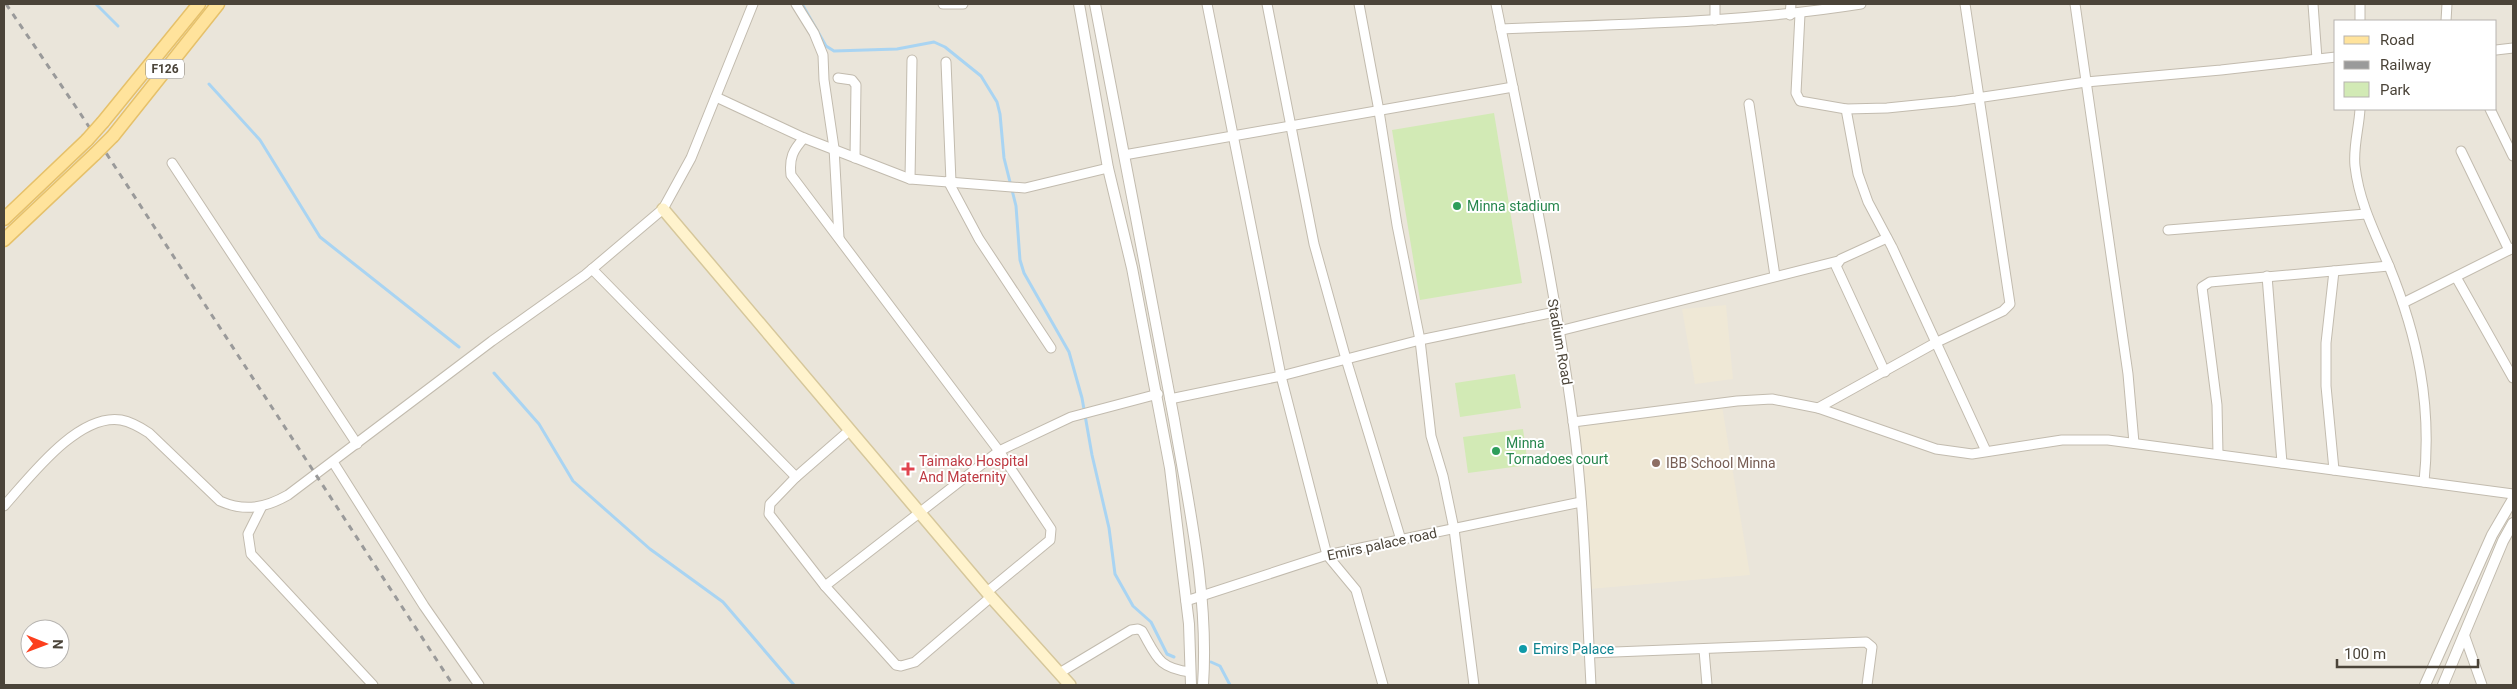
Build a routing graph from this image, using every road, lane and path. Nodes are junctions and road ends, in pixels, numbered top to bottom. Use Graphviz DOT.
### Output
graph roads {
  1 [pos="199,4"];
  2 [pos="218,4"];
  3 [pos="753,4"];
  4 [pos="796,4"];
  5 [pos="943,4"];
  6 [pos="958,4"];
  7 [pos="1079,4"];
  8 [pos="1095,4"];
  9 [pos="1206,4"];
  10 [pos="1267,4"];
  11 [pos="1358,4"];
  12 [pos="1496,4"];
  13 [pos="1714,4"];
  14 [pos="1791,4"];
  15 [pos="1861,4"];
  16 [pos="1966,4"];
  17 [pos="2075,4"];
  18 [pos="2313,4"];
  19 [pos="2360,4"];
  20 [pos="2447,4"];
  21 [pos="1795,14"];
  22 [pos="1715,20"];
  23 [pos="2360,20"];
  24 [pos="2446,20"];
  25 [pos="1501,28"];
  26 [pos="2513,48"];
  27 [pos="2497,50"];
  28 [pos="2334,57"];
  29 [pos="2317,59"];
  30 [pos="912,60"];
  31 [pos="946,62"];
  32 [pos="838,78"];
  33 [pos="2086,82"];
  34 [pos="1513,87"];
  35 [pos="716,97"];
  36 [pos="1980,98"];
  37 [pos="1749,104"];
  38 [pos="1846,108"];
  39 [pos="2360,110"];
  40 [pos="2490,110"];
  41 [pos="1379,111"];
  42 [pos="1290,126"];
  43 [pos="1234,136"];
  44 [pos="804,138"];
  45 [pos="834,148"];
  46 [pos="2461,151"];
  47 [pos="1124,155"];
  48 [pos="2513,156"];
  49 [pos="855,158"];
  50 [pos="172,163"];
  51 [pos="1108,168"];
  52 [pos="910,179"];
  53 [pos="950,181"];
  54 [pos="663,209"];
  55 [pos="2366,214"];
  56 [pos="4,219"];
  57 [pos="2168,230"];
  58 [pos="1887,238"];
  59 [pos="839,239"];
  60 [pos="4,240"];
  61 [pos="2511,249"];
  62 [pos="1838,260"];
  63 [pos="2389,266"];
  64 [pos="592,269"];
  65 [pos="2334,271"];
  66 [pos="1775,276"];
  67 [pos="2267,276"];
  68 [pos="2456,277"];
  69 [pos="2403,303"];
  70 [pos="1555,312"];
  71 [pos="1559,331"];
  72 [pos="1420,340"];
  73 [pos="1935,343"];
  74 [pos="1051,348"];
  75 [pos="1346,359"];
  76 [pos="1885,372"];
  77 [pos="1282,376"];
  78 [pos="2513,378"];
  79 [pos="1158,394"];
  80 [pos="1170,399"];
  81 [pos="1818,408"];
  82 [pos="1573,422"];
  83 [pos="850,430"];
  84 [pos="2134,443"];
  85 [pos="357,444"];
  86 [pos="999,450"];
  87 [pos="1986,452"];
  88 [pos="2218,454"];
  89 [pos="333,462"];
  90 [pos="2282,463"];
  91 [pos="2334,470"];
  92 [pos="796,477"];
  93 [pos="2424,482"];
  94 [pos="2513,494"];
  95 [pos="2513,499"];
  96 [pos="1581,502"];
  97 [pos="4,506"];
  98 [pos="261,508"];
  99 [pos="921,512"];
  100 [pos="2513,523"];
  101 [pos="1454,529"];
  102 [pos="1401,540"];
  103 [pos="1327,555"];
  104 [pos="825,586"];
  105 [pos="989,594"];
  106 [pos="1201,598"];
  107 [pos="1186,601"];
  108 [pos="2464,634"];
  109 [pos="1704,650"];
  110 [pos="1589,653"];
  111 [pos="1061,672"];
  112 [pos="1190,672"];
  113 [pos="373,685"];
  114 [pos="479,685"];
  115 [pos="1070,685"];
  116 [pos="1191,685"];
  117 [pos="1203,685"];
  118 [pos="1383,685"];
  119 [pos="1474,685"];
  120 [pos="1591,685"];
  121 [pos="1707,685"];
  122 [pos="1867,685"];
  123 [pos="2425,685"];
  124 [pos="2443,685"];
  125 [pos="2482,685"];
  1 -- 56 [label="main road, F126, bridge"];
  2 -- 60 [label="main road, F126, bridge"];
  3 -- 35 [label="street"];
  4 -- 45 [label="street"];
  5 -- 6 [label="street"];
  7 -- 51 [label="street"];
  8 -- 47 [label="street"];
  9 -- 43 [label="street"];
  10 -- 42 [label="street"];
  11 -- 41 [label="street"];
  12 -- 25 [label="street, Stadium Road"];
  13 -- 22 [label="street"];
  14 -- 21 [label="street"];
  15 -- 21 [label="street"];
  16 -- 36 [label="street"];
  17 -- 33 [label="street"];
  18 -- 29 [label="street"];
  19 -- 23 [label="street"];
  20 -- 24 [label="street"];
  21 -- 22 [label="street"];
  21 -- 38 [label="street"];
  22 -- 25 [label="street"];
  25 -- 34 [label="street, Stadium Road"];
  26 -- 27 [label="street"];
  28 -- 29 [label="street"];
  29 -- 33 [label="street"];
  30 -- 52 [label="street"];
  31 -- 53 [label="street"];
  32 -- 49 [label="street"];
  33 -- 36 [label="street"];
  33 -- 84 [label="street"];
  34 -- 41 [label="street"];
  34 -- 70 [label="street, Stadium Road"];
  35 -- 44 [label="street"];
  35 -- 54 [label="street"];
  36 -- 38 [label="street"];
  36 -- 73 [label="street"];
  37 -- 66 [label="street"];
  38 -- 58 [label="street"];
  39 -- 55 [label="street"];
  40 -- 48 [label="street"];
  41 -- 42 [label="street"];
  41 -- 72 [label="street"];
  42 -- 43 [label="street"];
  42 -- 75 [label="street"];
  43 -- 47 [label="street"];
  43 -- 77 [label="street"];
  44 -- 45 [label="street"];
  44 -- 59 [label="street"];
  45 -- 49 [label="street"];
  45 -- 59 [label="street"];
  46 -- 61 [label="street"];
  47 -- 80 [label="street"];
  49 -- 52 [label="street"];
  50 -- 85 [label="street"];
  51 -- 53 [label="street"];
  51 -- 79 [label="street"];
  52 -- 53 [label="street"];
  53 -- 74 [label="street"];
  54 -- 64 [label="street"];
  54 -- 83 [label="main road"];
  55 -- 57 [label="street"];
  55 -- 63 [label="street"];
  58 -- 62 [label="street"];
  58 -- 73 [label="street"];
  59 -- 86 [label="street"];
  61 -- 68 [label="street"];
  62 -- 66 [label="street"];
  62 -- 76 [label="street"];
  63 -- 65 [label="street"];
  63 -- 69 [label="street"];
  64 -- 85 [label="street"];
  64 -- 92 [label="street"];
  65 -- 67 [label="street"];
  65 -- 91 [label="street"];
  66 -- 71 [label="street"];
  67 -- 88 [label="street"];
  67 -- 90 [label="street"];
  68 -- 69 [label="street"];
  68 -- 78 [label="street"];
  69 -- 93 [label="street"];
  70 -- 71 [label="street, Stadium Road"];
  70 -- 72 [label="street"];
  71 -- 82 [label="street, Stadium Road"];
  72 -- 75 [label="street"];
  72 -- 101 [label="street"];
  73 -- 76 [label="street"];
  73 -- 87 [label="street"];
  75 -- 77 [label="street"];
  75 -- 102 [label="street"];
  76 -- 81 [label="street"];
  77 -- 80 [label="street"];
  77 -- 103 [label="street"];
  79 -- 86 [label="street"];
  79 -- 107 [label="street"];
  80 -- 106 [label="street"];
  81 -- 82 [label="street"];
  81 -- 87 [label="street"];
  82 -- 96 [label="street, Stadium Road"];
  83 -- 92 [label="street"];
  83 -- 99 [label="main road"];
  84 -- 87 [label="street"];
  84 -- 88 [label="street"];
  85 -- 89 [label="street"];
  86 -- 99 [label="street"];
  86 -- 105 [label="street"];
  88 -- 90 [label="street"];
  89 -- 98 [label="street"];
  89 -- 114 [label="street"];
  90 -- 91 [label="street"];
  91 -- 93 [label="street"];
  92 -- 104 [label="street"];
  93 -- 94 [label="street"];
  95 -- 123 [label="street"];
  96 -- 101 [label="street, Emirs palace road"];
  96 -- 110 [label="street, Stadium Road"];
  97 -- 98 [label="street"];
  98 -- 113 [label="street"];
  99 -- 104 [label="street"];
  99 -- 105 [label="main road"];
  100 -- 108 [label="street"];
  101 -- 102 [label="street, Emirs palace road"];
  101 -- 119 [label="street"];
  102 -- 103 [label="street, Emirs palace road"];
  103 -- 106 [label="street, Emirs palace road"];
  103 -- 118 [label="street"];
  104 -- 105 [label="street"];
  105 -- 111 [label="main road"];
  106 -- 107 [label="street, Emirs palace road"];
  106 -- 117 [label="street"];
  107 -- 112 [label="street"];
  108 -- 124 [label="street"];
  108 -- 125 [label="street"];
  109 -- 110 [label="street"];
  109 -- 121 [label="street"];
  109 -- 122 [label="street"];
  110 -- 120 [label="street, Stadium Road"];
  111 -- 112 [label="street"];
  111 -- 115 [label="main road"];
  112 -- 116 [label="street"];
}
